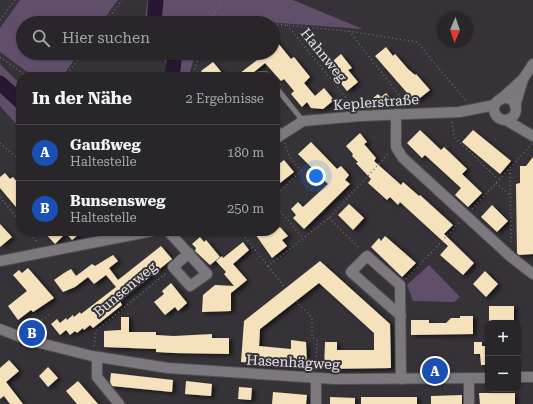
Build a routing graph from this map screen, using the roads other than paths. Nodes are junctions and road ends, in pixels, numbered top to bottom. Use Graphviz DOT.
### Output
graph roads {
  1 [pos="533,64"];
  2 [pos="523,79"];
  3 [pos="280,92"];
  4 [pos="497,107"];
  5 [pos="455,112"];
  6 [pos="396,114"];
  7 [pos="512,114"];
  8 [pos="303,121"];
  9 [pos="280,135"];
  10 [pos="532,140"];
  11 [pos="134,236"];
  12 [pos="173,236"];
  13 [pos="189,253"];
  14 [pos="0,261"];
  15 [pos="533,274"];
  16 [pos="401,316"];
  17 [pos="0,328"];
  18 [pos="95,357"];
  19 [pos="521,377"];
  20 [pos="533,377"];
  21 [pos="316,378"];
  22 [pos="469,378"];
  23 [pos="485,378"];
  24 [pos="401,379"];
  25 [pos="119,404"];
  26 [pos="316,404"];
  27 [pos="469,404"];
  1 -- 2 [label="street"];
  2 -- 4 [label="street"];
  2 -- 7 [label="street"];
  3 -- 8 [label="lane"];
  4 -- 5 [label="street, Keplerstraße"];
  4 -- 5 [label="street, Keplerstraße"];
  4 -- 7 [label="street, Keplerstraße"];
  4 -- 7 [label="street, Keplerstraße"];
  5 -- 6 [label="street, Keplerstraße"];
  6 -- 8 [label="street, Keplerstraße"];
  6 -- 15 [label="street"];
  7 -- 10 [label="street, Keplerstraße"];
  8 -- 9 [label="street, Keplerstraße"];
  11 -- 14 [label="street"];
  12 -- 13 [label="street, Bunsenweg"];
  13 -- 13 [label="street, Bunsenweg"];
  16 -- 16 [label="street"];
  16 -- 24 [label="street"];
  17 -- 18 [label="street, Hasenhägweg"];
  18 -- 21 [label="street, Hasenhägweg"];
  18 -- 25 [label="street"];
  19 -- 20 [label="street"];
  21 -- 24 [label="street, Hasenhägweg"];
  21 -- 26 [label="street"];
  22 -- 23 [label="street, Hasenhägweg"];
  22 -- 24 [label="street, Hasenhägweg"];
  22 -- 27 [label="street"];
}
